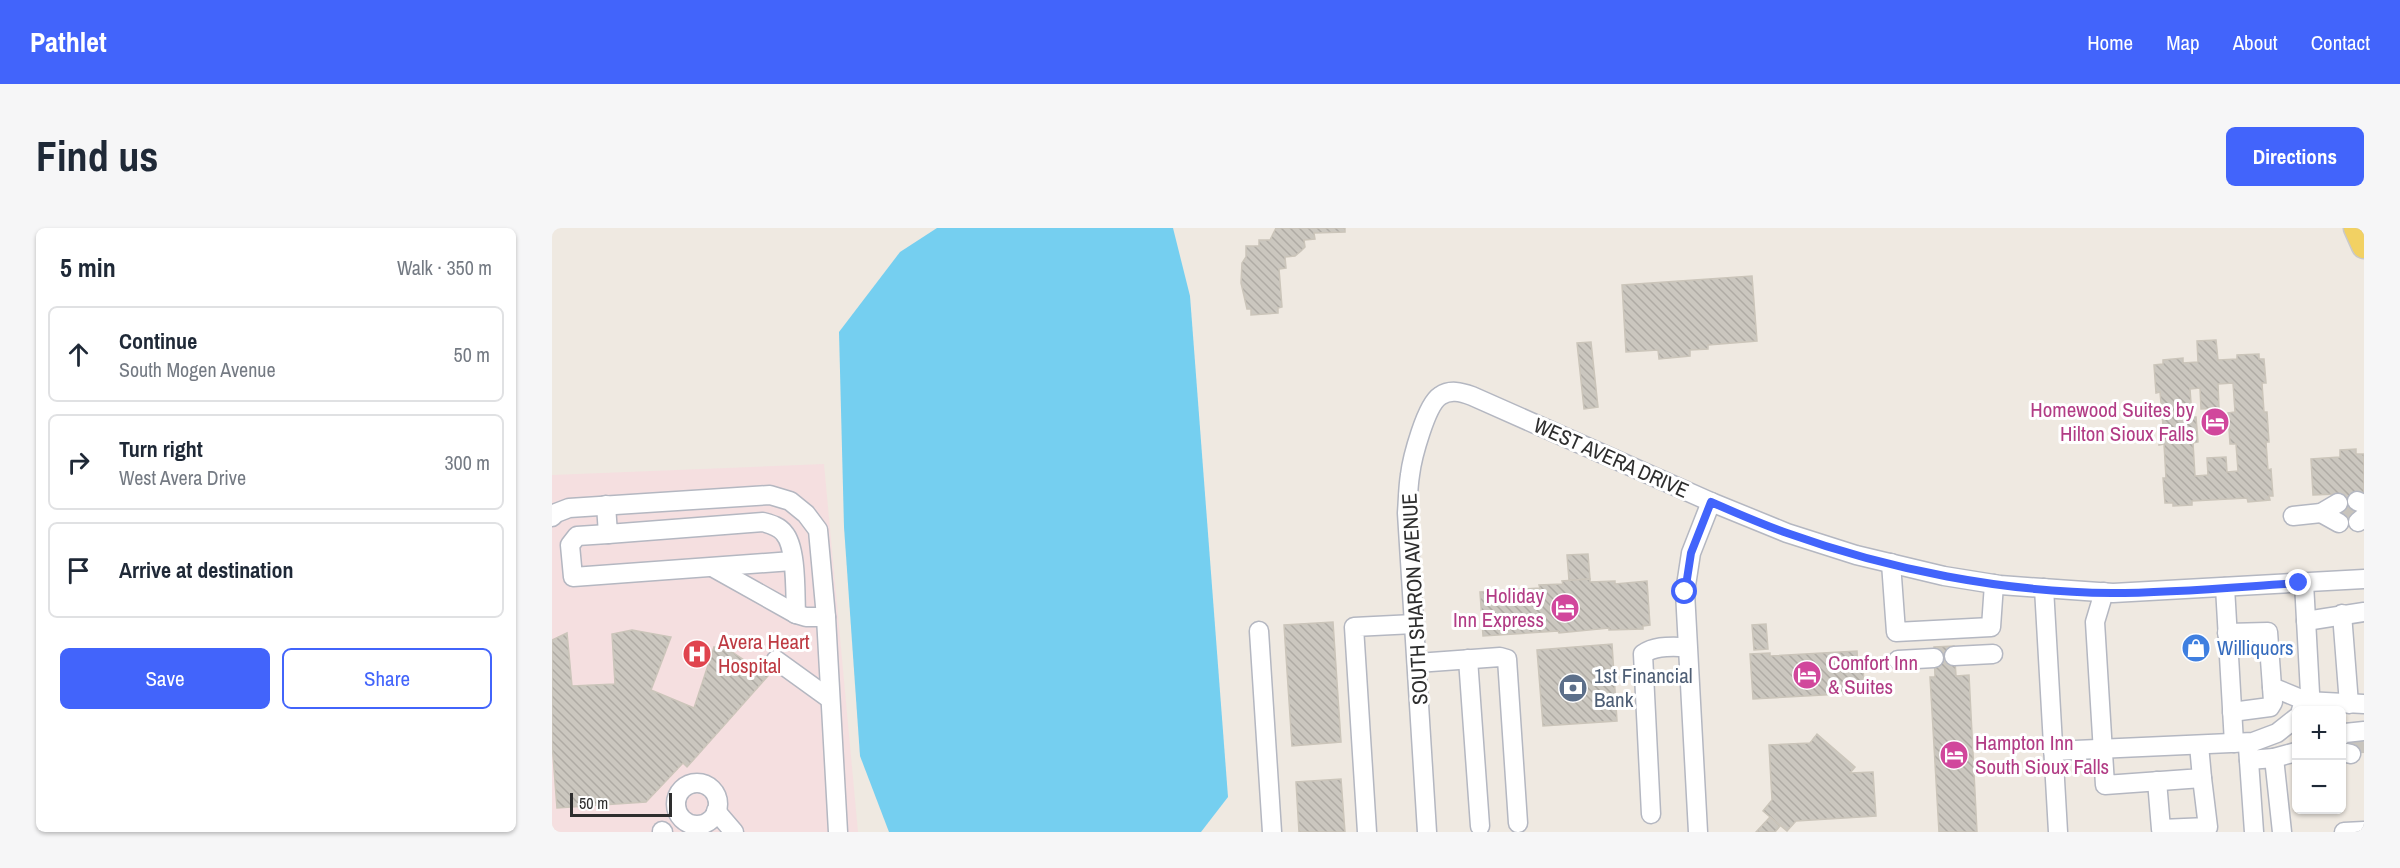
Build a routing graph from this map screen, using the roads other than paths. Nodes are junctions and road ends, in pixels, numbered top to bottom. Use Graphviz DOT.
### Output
graph roads {
  1 [pos="2356,228"];
  2 [pos="2364,246"];
  3 [pos="1495,406"];
  4 [pos="1711,502"];
  5 [pos="606,505"];
  6 [pos="2335,513"];
  7 [pos="2293,516"];
  8 [pos="552,517"];
  9 [pos="608,534"];
  10 [pos="792,561"];
  11 [pos="1891,564"];
  12 [pos="714,568"];
  13 [pos="2364,579"];
  14 [pos="2304,582"];
  15 [pos="1994,584"];
  16 [pos="2224,587"];
  17 [pos="2044,588"];
  18 [pos="2104,592"];
  19 [pos="2364,612"];
  20 [pos="796,614"];
  21 [pos="2342,614"];
  22 [pos="826,617"];
  23 [pos="2306,621"];
  24 [pos="1414,624"];
  25 [pos="1259,631"];
  26 [pos="2227,633"];
  27 [pos="1686,647"];
  28 [pos="1993,654"];
  29 [pos="1954,656"];
  30 [pos="1934,658"];
  31 [pos="1468,659"];
  32 [pos="776,660"];
  33 [pos="1898,660"];
  34 [pos="1417,663"];
  35 [pos="2272,687"];
  36 [pos="830,699"];
  37 [pos="2357,704"];
  38 [pos="2303,706"];
  39 [pos="2232,712"];
  40 [pos="2292,721"];
  41 [pos="2364,731"];
  42 [pos="2346,733"];
  43 [pos="2199,745"];
  44 [pos="2244,748"];
  45 [pos="2103,749"];
  46 [pos="2053,751"];
  47 [pos="2292,753"];
  48 [pos="2274,758"];
  49 [pos="2202,778"];
  50 [pos="2157,781"];
  51 [pos="716,811"];
  52 [pos="1651,814"];
  53 [pos="1518,823"];
  54 [pos="1480,826"];
  55 [pos="705,828"];
  56 [pos="2364,831"];
  57 [pos="734,832"];
  58 [pos="838,832"];
  59 [pos="1272,832"];
  60 [pos="1367,832"];
  61 [pos="1427,832"];
  62 [pos="1698,832"];
  63 [pos="2058,832"];
  64 [pos="2254,832"];
  65 [pos="2282,832"];
  66 [pos="2344,832"];
  1 -- 2 [label="main road"];
  3 -- 4 [label="street, WEST AVERA DRIVE"];
  3 -- 24 [label="street, SOUTH SHARON AVENUE"];
  4 -- 11 [label="street, WEST AVERA DRIVE"];
  4 -- 27 [label="street"];
  5 -- 8 [label="street"];
  5 -- 9 [label="street"];
  5 -- 22 [label="street"];
  6 -- 7 [label="street"];
  9 -- 10 [label="street"];
  9 -- 12 [label="street"];
  10 -- 12 [label="street"];
  10 -- 20 [label="street"];
  11 -- 15 [label="street, WEST AVERA DRIVE"];
  11 -- 15 [label="street"];
  12 -- 20 [label="street"];
  13 -- 14 [label="street, WEST AVERA DRIVE"];
  14 -- 16 [label="street, WEST AVERA DRIVE"];
  14 -- 23 [label="street"];
  15 -- 17 [label="street, WEST AVERA DRIVE"];
  16 -- 18 [label="street, WEST AVERA DRIVE"];
  16 -- 26 [label="street"];
  17 -- 18 [label="street, WEST AVERA DRIVE"];
  17 -- 46 [label="street"];
  18 -- 45 [label="street"];
  19 -- 21 [label="street"];
  20 -- 22 [label="street"];
  21 -- 23 [label="street"];
  21 -- 37 [label="street"];
  22 -- 36 [label="street"];
  23 -- 38 [label="street"];
  24 -- 34 [label="street, SOUTH SHARON AVENUE"];
  24 -- 60 [label="street"];
  25 -- 59 [label="street"];
  26 -- 35 [label="street"];
  26 -- 39 [label="street"];
  27 -- 52 [label="street"];
  27 -- 62 [label="street"];
  28 -- 29 [label="street"];
  30 -- 33 [label="street"];
  31 -- 34 [label="street"];
  31 -- 53 [label="street"];
  31 -- 54 [label="street"];
  32 -- 36 [label="street"];
  34 -- 61 [label="street, SOUTH SHARON AVENUE"];
  35 -- 38 [label="street"];
  35 -- 39 [label="street"];
  36 -- 58 [label="street"];
  37 -- 38 [label="street"];
  39 -- 44 [label="street"];
  40 -- 44 [label="street"];
  41 -- 42 [label="street"];
  43 -- 44 [label="street"];
  43 -- 45 [label="street"];
  43 -- 49 [label="street"];
  44 -- 48 [label="street"];
  44 -- 64 [label="street"];
  45 -- 46 [label="street"];
  45 -- 50 [label="street"];
  46 -- 63 [label="street"];
  47 -- 48 [label="street"];
  48 -- 65 [label="street"];
  49 -- 50 [label="street"];
  49 -- 50 [label="street"];
  51 -- 55 [label="street"];
  51 -- 55 [label="street"];
  51 -- 57 [label="street"];
  56 -- 66 [label="street"];
}
